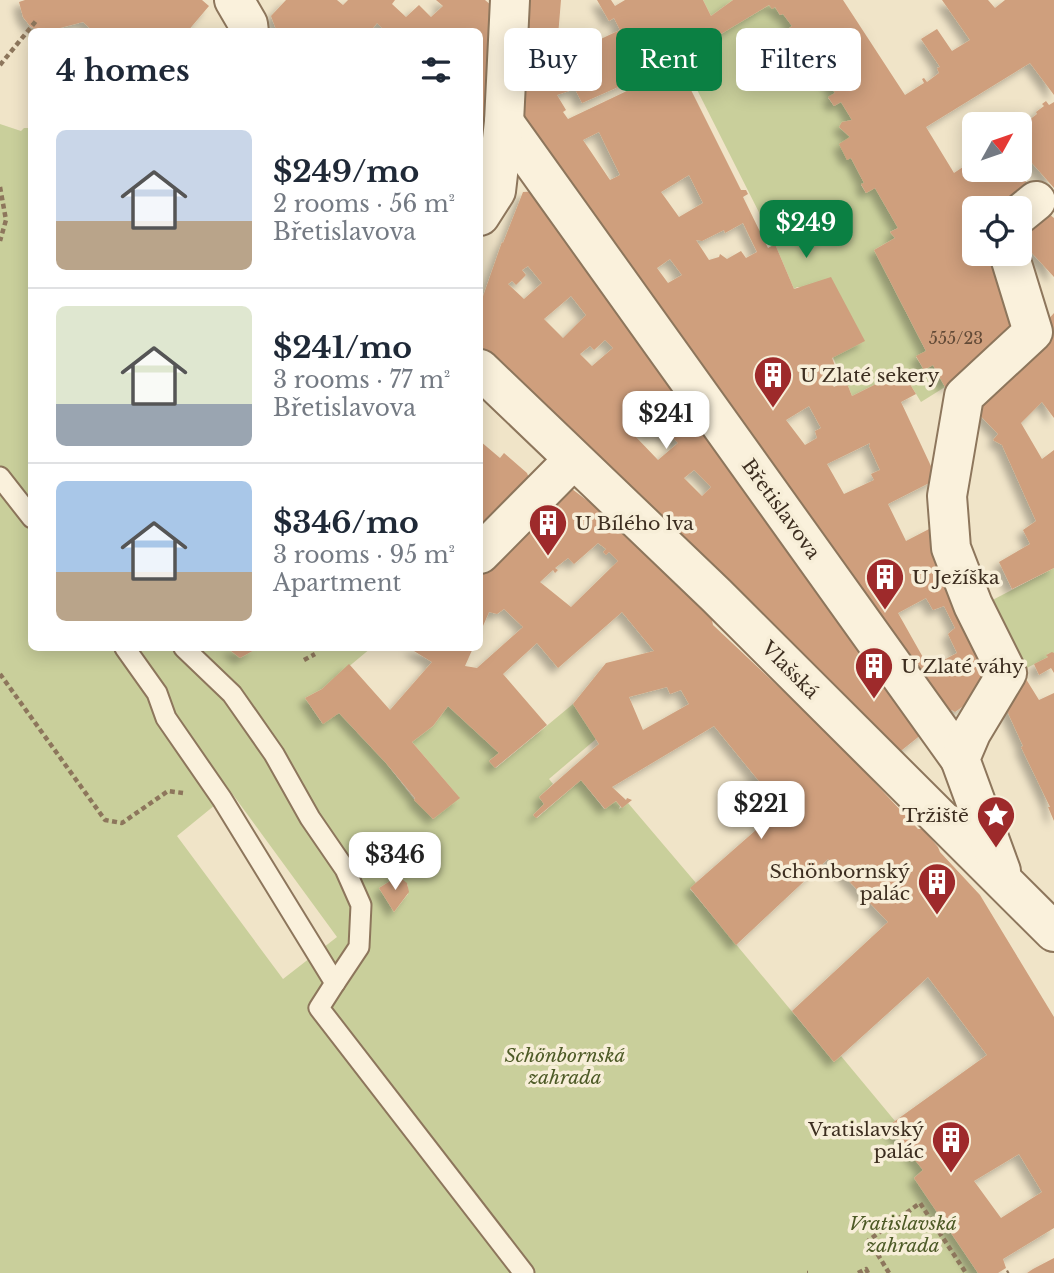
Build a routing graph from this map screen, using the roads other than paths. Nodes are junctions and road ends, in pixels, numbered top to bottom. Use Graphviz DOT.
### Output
graph roads {
  1 [pos="234,0"];
  2 [pos="510,0"];
  3 [pos="248,28"];
  4 [pos="504,122"];
  5 [pos="483,211"];
  6 [pos="1013,266"];
  7 [pos="483,372"];
  8 [pos="573,460"];
  9 [pos="0,477"];
  10 [pos="28,513"];
  11 [pos="483,551"];
  12 [pos="127,651"];
  13 [pos="187,651"];
  14 [pos="960,760"];
  15 [pos="1005,881"];
  16 [pos="1054,932"];
  17 [pos="335,983"];
  18 [pos="524,1273"];
  1 -- 3 [label="street"];
  2 -- 4 [label="street"];
  4 -- 5 [label="street"];
  4 -- 14 [label="street, Břetislavova"];
  6 -- 14 [label="street"];
  7 -- 8 [label="street, Vlašská"];
  8 -- 11 [label="street"];
  8 -- 15 [label="street, Vlašská"];
  9 -- 10 [label="lane"];
  12 -- 17 [label="lane"];
  13 -- 17 [label="lane"];
  14 -- 15 [label="street"];
  15 -- 16 [label="street"];
  17 -- 18 [label="lane"];
}
